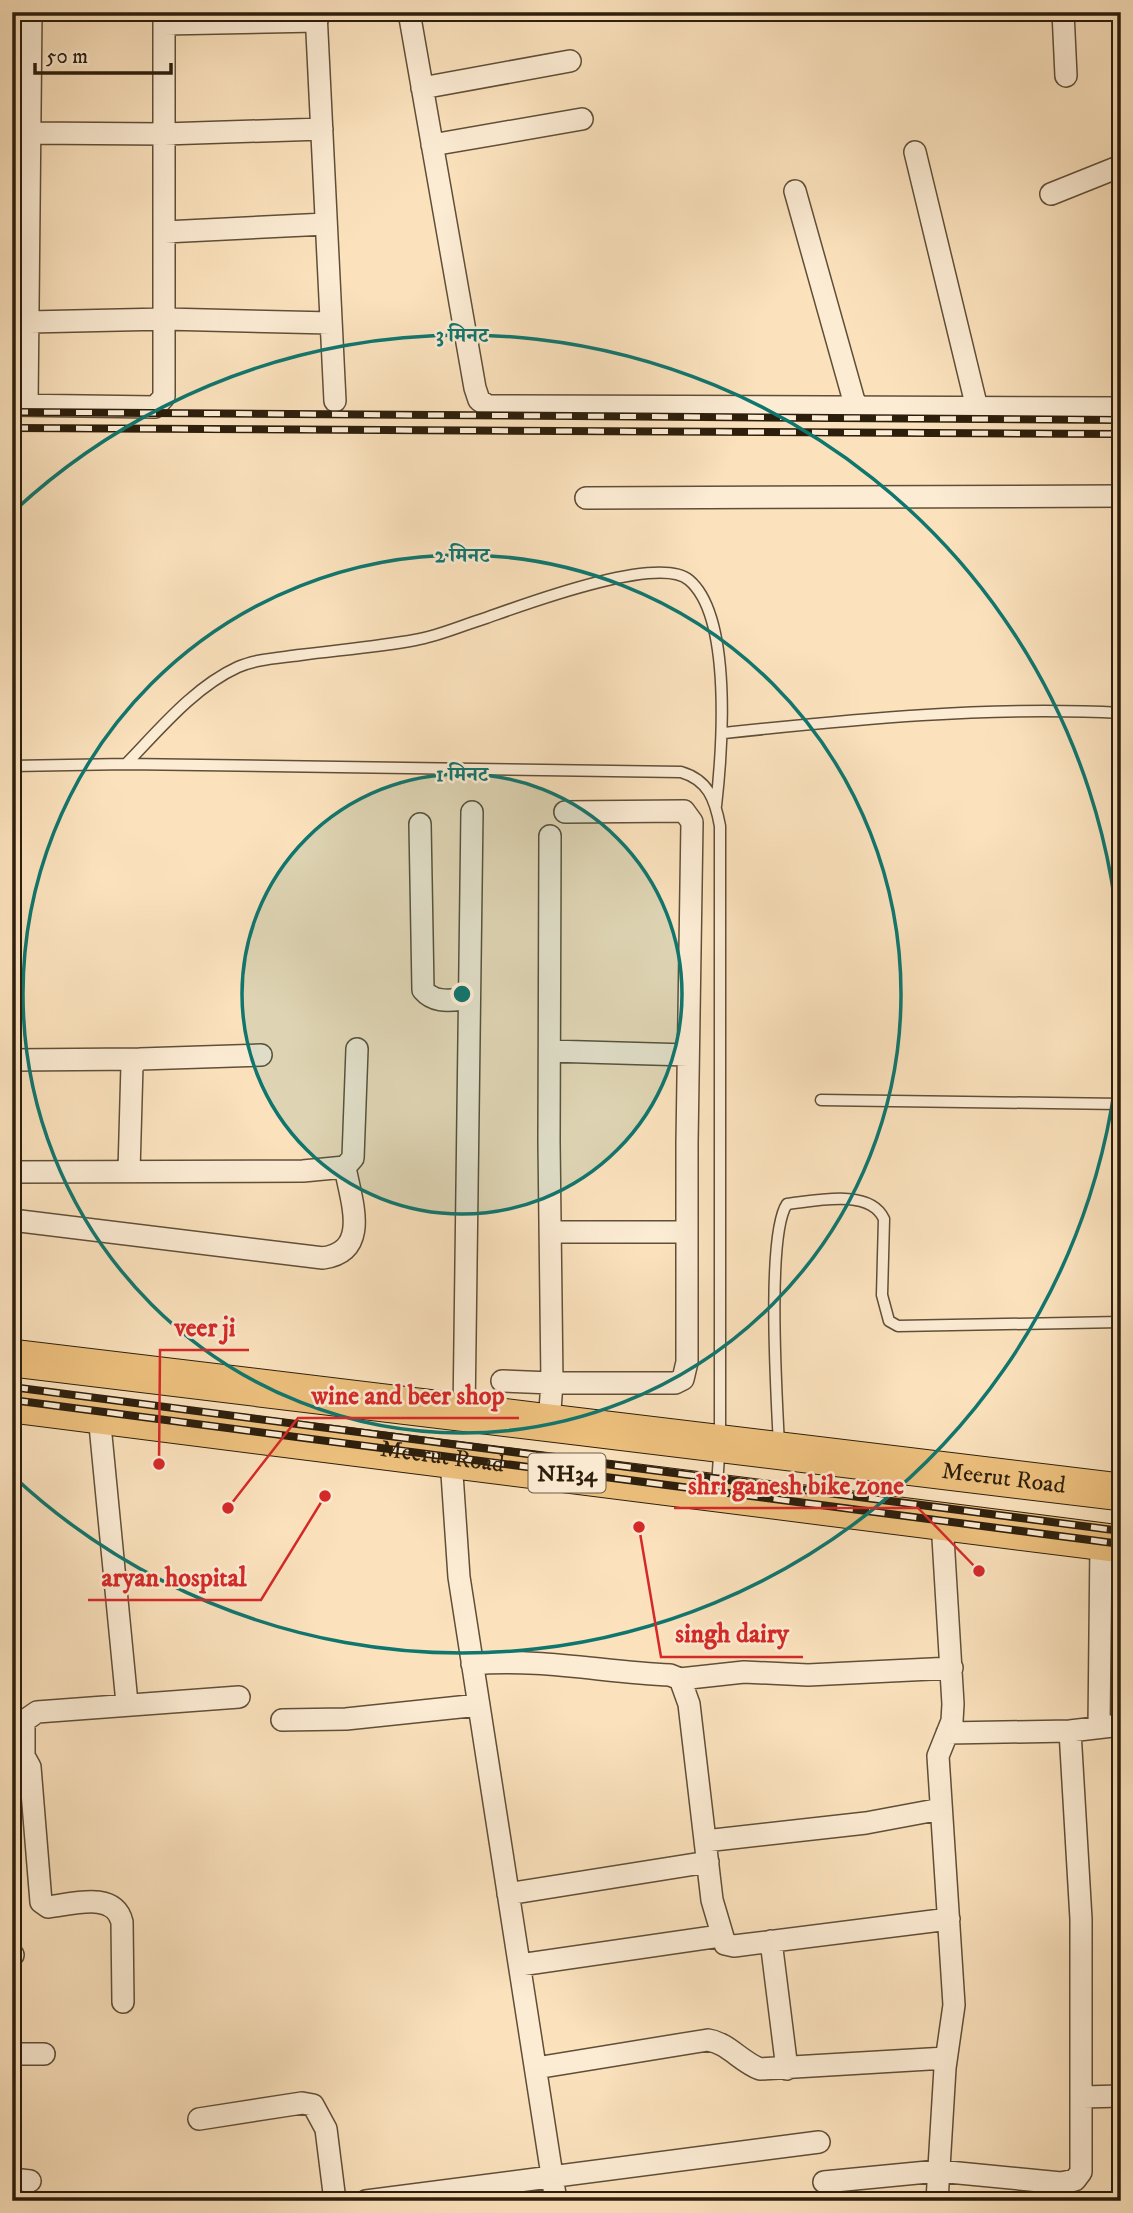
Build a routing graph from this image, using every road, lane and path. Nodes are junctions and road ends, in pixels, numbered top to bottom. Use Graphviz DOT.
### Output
graph roads {
  1 [pos="31,12"];
  2 [pos="409,12"];
  3 [pos="1063,12"];
  4 [pos="316,17"];
  5 [pos="164,18"];
  6 [pos="570,61"];
  7 [pos="1066,76"];
  8 [pos="422,88"];
  9 [pos="582,119"];
  10 [pos="322,129"];
  11 [pos="30,133"];
  12 [pos="164,134"];
  13 [pos="432,145"];
  14 [pos="915,152"];
  15 [pos="1121,166"];
  16 [pos="795,191"];
  17 [pos="1051,194"];
  18 [pos="326,224"];
  19 [pos="165,232"];
  20 [pos="165,319"];
  21 [pos="29,323"];
  22 [pos="331,323"];
  23 [pos="335,401"];
  24 [pos="20,405"];
  25 [pos="856,408"];
  26 [pos="977,408"];
  27 [pos="1121,408"];
  28 [pos="1121,496"];
  29 [pos="586,498"];
  30 [pos="1121,713"];
  31 [pos="724,733"];
  32 [pos="126,764"];
  33 [pos="12,766"];
  34 [pos="716,806"];
  35 [pos="472,811"];
  36 [pos="565,812"];
  37 [pos="420,824"];
  38 [pos="550,836"];
  39 [pos="468,999"];
  40 [pos="356,1049"];
  41 [pos="550,1051"];
  42 [pos="261,1055"];
  43 [pos="688,1055"];
  44 [pos="140,1059"];
  45 [pos="12,1060"];
  46 [pos="821,1100"];
  47 [pos="1121,1104"];
  48 [pos="345,1167"];
  49 [pos="12,1171"];
  50 [pos="129,1171"];
  51 [pos="12,1220"];
  52 [pos="552,1231"];
  53 [pos="687,1232"];
  54 [pos="1121,1322"];
  55 [pos="12,1358"];
  56 [pos="502,1381"];
  57 [pos="552,1383"];
  58 [pos="12,1404"];
  59 [pos="99,1415"];
  60 [pos="464,1415"];
  61 [pos="549,1423"];
  62 [pos="720,1441"];
  63 [pos="779,1448"];
  64 [pos="451,1459"];
  65 [pos="1121,1492"];
  66 [pos="716,1493"];
  67 [pos="942,1521"];
  68 [pos="1111,1543"];
  69 [pos="472,1664"];
  70 [pos="951,1668"];
  71 [pos="680,1679"];
  72 [pos="239,1697"];
  73 [pos="127,1703"];
  74 [pos="479,1705"];
  75 [pos="282,1720"];
  76 [pos="1121,1725"];
  77 [pos="1099,1727"];
  78 [pos="1070,1731"];
  79 [pos="947,1733"];
  80 [pos="18,1753"];
  81 [pos="941,1809"];
  82 [pos="707,1851"];
  83 [pos="508,1894"];
  84 [pos="949,1919"];
  85 [pos="720,1936"];
  86 [pos="771,1941"];
  87 [pos="520,1965"];
  88 [pos="123,2002"];
  89 [pos="12,2054"];
  90 [pos="44,2054"];
  91 [pos="946,2058"];
  92 [pos="536,2068"];
  93 [pos="787,2069"];
  94 [pos="1121,2096"];
  95 [pos="1083,2097"];
  96 [pos="199,2119"];
  97 [pos="819,2142"];
  98 [pos="938,2171"];
  99 [pos="552,2174"];
  100 [pos="824,2182"];
  101 [pos="335,2201"];
  102 [pos="366,2201"];
  103 [pos="556,2201"];
  104 [pos="937,2201"];
  1 -- 11 [label="street"];
  2 -- 8 [label="street"];
  3 -- 7 [label="street"];
  4 -- 5 [label="street"];
  4 -- 10 [label="street"];
  5 -- 12 [label="street"];
  6 -- 8 [label="street"];
  8 -- 13 [label="street"];
  9 -- 13 [label="street"];
  10 -- 12 [label="street"];
  10 -- 18 [label="street"];
  11 -- 12 [label="street"];
  11 -- 21 [label="street"];
  12 -- 19 [label="street"];
  13 -- 25 [label="street"];
  14 -- 26 [label="street"];
  15 -- 17 [label="street"];
  16 -- 25 [label="street"];
  18 -- 19 [label="street"];
  18 -- 22 [label="street"];
  19 -- 20 [label="street"];
  20 -- 21 [label="street"];
  20 -- 22 [label="street"];
  20 -- 24 [label="street"];
  21 -- 24 [label="street"];
  22 -- 23 [label="street"];
  25 -- 26 [label="street"];
  26 -- 27 [label="street"];
  28 -- 29 [label="street"];
  30 -- 31 [label="lane"];
  31 -- 32 [label="lane"];
  31 -- 34 [label="lane"];
  32 -- 33 [label="lane"];
  32 -- 34 [label="lane"];
  34 -- 62 [label="lane"];
  35 -- 39 [label="street"];
  36 -- 43 [label="street"];
  37 -- 39 [label="street"];
  38 -- 41 [label="street"];
  39 -- 60 [label="street"];
  40 -- 48 [label="street"];
  41 -- 43 [label="street"];
  41 -- 52 [label="street"];
  42 -- 44 [label="street"];
  43 -- 53 [label="street"];
  44 -- 45 [label="street"];
  44 -- 50 [label="street"];
  46 -- 47 [label="lane"];
  48 -- 50 [label="street"];
  48 -- 51 [label="street"];
  49 -- 50 [label="street"];
  52 -- 53 [label="street"];
  52 -- 57 [label="street"];
  53 -- 57 [label="street"];
  54 -- 63 [label="lane"];
  55 -- 60 [label="highway, Meerut Road / NH34"];
  56 -- 57 [label="street"];
  57 -- 61 [label="street"];
  58 -- 59 [label="highway, Meerut Road / NH34"];
  59 -- 64 [label="highway, Meerut Road / NH34"];
  59 -- 73 [label="street"];
  60 -- 61 [label="highway, Meerut Road / NH34"];
  61 -- 62 [label="highway, Meerut Road / NH34"];
  62 -- 63 [label="highway, Meerut Road / NH34"];
  62 -- 66 [label="lane"];
  63 -- 65 [label="highway, Meerut Road / NH34"];
  64 -- 66 [label="highway, Meerut Road / NH34"];
  64 -- 69 [label="street"];
  66 -- 67 [label="highway, Meerut Road / NH34"];
  67 -- 68 [label="highway, Meerut Road / NH34"];
  67 -- 70 [label="street"];
  68 -- 77 [label="street"];
  69 -- 71 [label="street"];
  69 -- 74 [label="street"];
  70 -- 71 [label="street"];
  70 -- 79 [label="street"];
  71 -- 82 [label="street"];
  72 -- 73 [label="street"];
  73 -- 80 [label="street"];
  74 -- 75 [label="street"];
  74 -- 83 [label="street"];
  76 -- 77 [label="street"];
  77 -- 78 [label="street"];
  78 -- 79 [label="street"];
  78 -- 95 [label="street"];
  79 -- 81 [label="street"];
  80 -- 88 [label="street"];
  81 -- 82 [label="street"];
  81 -- 84 [label="street"];
  82 -- 83 [label="street"];
  82 -- 85 [label="street"];
  83 -- 87 [label="street"];
  84 -- 86 [label="street"];
  84 -- 91 [label="street"];
  85 -- 86 [label="street"];
  85 -- 87 [label="street"];
  86 -- 93 [label="street"];
  87 -- 92 [label="street"];
  89 -- 90 [label="street"];
  91 -- 93 [label="street"];
  91 -- 98 [label="street"];
  92 -- 93 [label="street"];
  92 -- 99 [label="street"];
  94 -- 95 [label="street"];
  95 -- 98 [label="street"];
  96 -- 101 [label="street"];
  97 -- 99 [label="street"];
  98 -- 100 [label="street"];
  98 -- 104 [label="street"];
  99 -- 102 [label="street"];
  99 -- 103 [label="street"];
}
